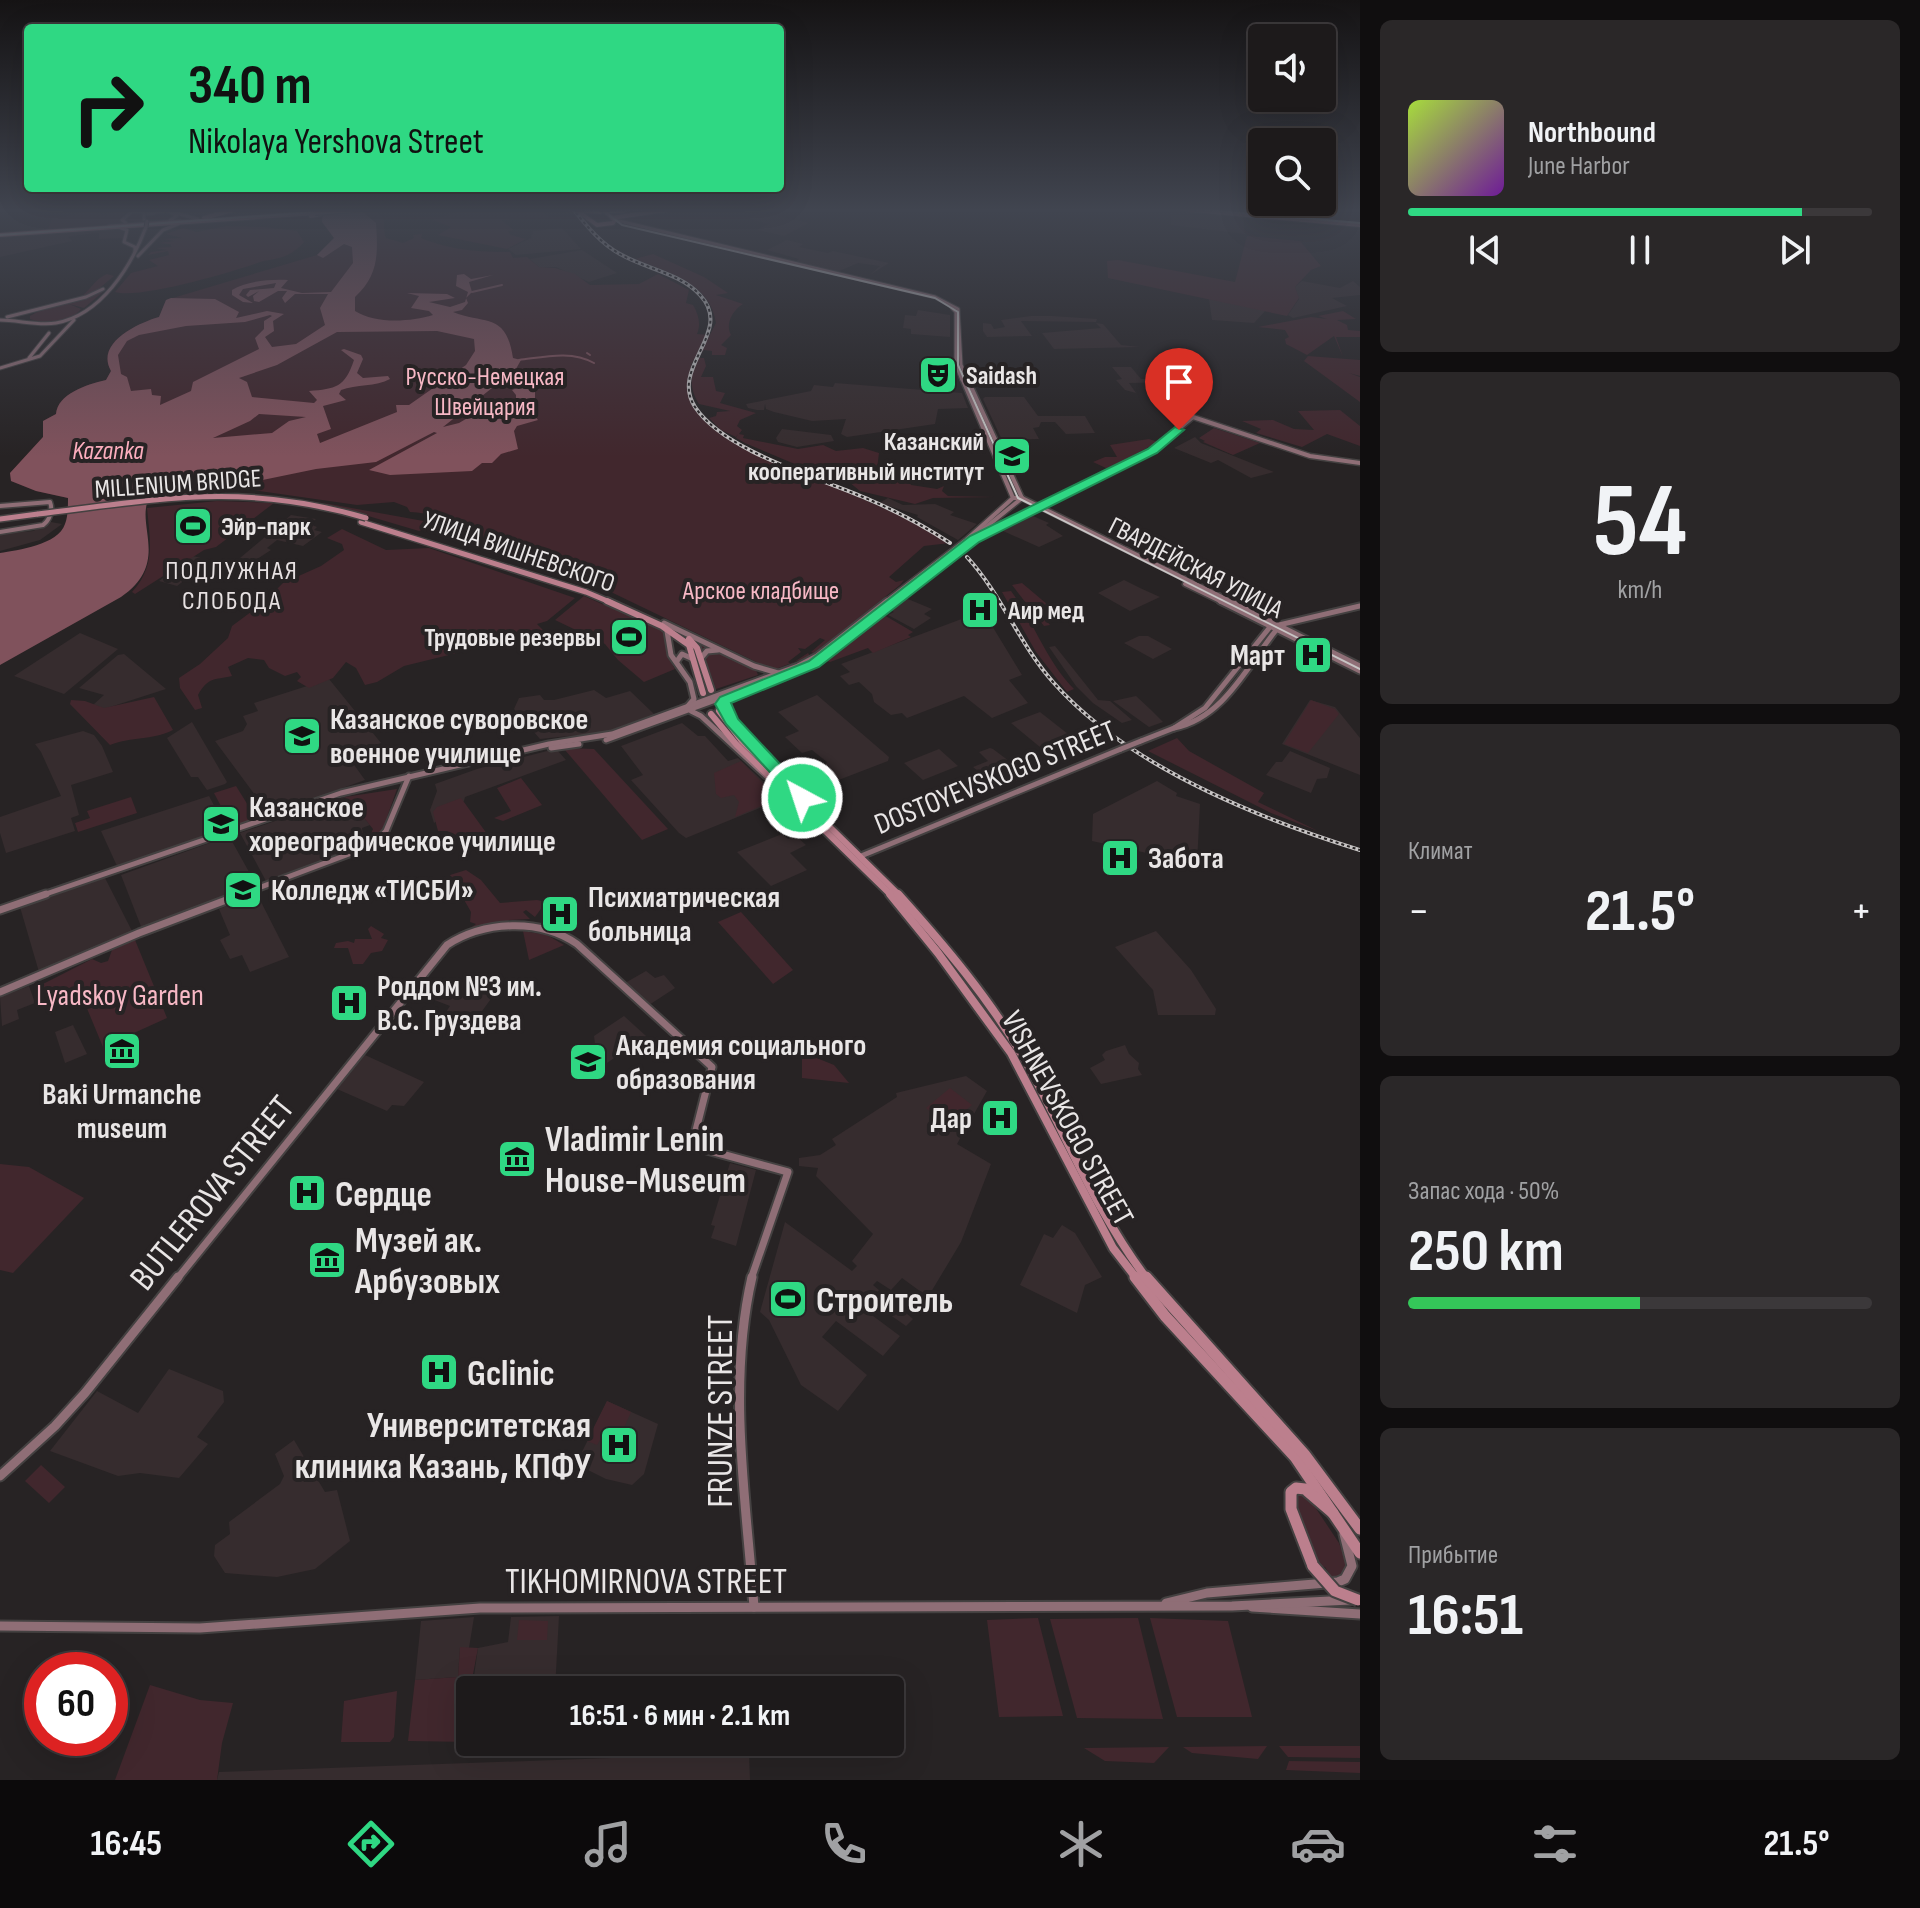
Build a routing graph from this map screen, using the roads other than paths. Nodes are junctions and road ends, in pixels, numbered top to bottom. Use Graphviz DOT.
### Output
graph roads {
  1 [pos="100,291"];
  2 [pos="104,291"];
  3 [pos="902,291"];
  4 [pos="915,291"];
  5 [pos="46,308"];
  6 [pos="958,311"];
  7 [pos="81,314"];
  8 [pos="0,319"];
  9 [pos="956,319"];
  10 [pos="33,323"];
  11 [pos="62,332"];
  12 [pos="49,333"];
  13 [pos="959,335"];
  14 [pos="956,345"];
  15 [pos="33,354"];
  16 [pos="41,355"];
  17 [pos="0,368"];
  18 [pos="964,382"];
  19 [pos="970,385"];
  20 [pos="971,392"];
  21 [pos="976,399"];
  22 [pos="974,406"];
  23 [pos="986,433"];
  24 [pos="993,437"];
  25 [pos="996,450"];
  26 [pos="997,460"];
  27 [pos="1360,463"];
  28 [pos="1009,472"];
  29 [pos="1013,498"];
  30 [pos="1022,500"];
  31 [pos="0,506"];
  32 [pos="1039,508"];
  33 [pos="364,520"];
  34 [pos="0,521"];
  35 [pos="0,532"];
  36 [pos="975,539"];
  37 [pos="1360,606"];
  38 [pos="663,624"];
  39 [pos="1276,627"];
  40 [pos="701,658"];
  41 [pos="696,665"];
  42 [pos="1360,669"];
  43 [pos="791,671"];
  44 [pos="1233,673"];
  45 [pos="782,675"];
  46 [pos="1240,675"];
  47 [pos="746,685"];
  48 [pos="711,690"];
  49 [pos="703,693"];
  50 [pos="735,695"];
  51 [pos="710,698"];
  52 [pos="1211,701"];
  53 [pos="1220,703"];
  54 [pos="689,709"];
  55 [pos="1174,728"];
  56 [pos="409,778"];
  57 [pos="782,789"];
  58 [pos="794,789"];
  59 [pos="858,858"];
  60 [pos="0,911"];
  61 [pos="0,992"];
  62 [pos="788,1172"];
  63 [pos="0,1476"];
  64 [pos="1341,1521"];
  65 [pos="1360,1529"];
  66 [pos="1360,1553"];
  67 [pos="1359,1600"];
  68 [pos="1158,1606"];
  69 [pos="1232,1606"];
  70 [pos="754,1607"];
  71 [pos="1360,1614"];
  72 [pos="0,1626"];
  1 -- 5 [label="main road"];
  2 -- 7 [label="main road"];
  3 -- 6 [label="main road"];
  4 -- 6 [label="main road"];
  5 -- 7 [label="main road"];
  5 -- 8 [label="main road"];
  5 -- 10 [label="main road"];
  6 -- 9 [label="main road"];
  6 -- 13 [label="main road"];
  7 -- 10 [label="main road"];
  7 -- 11 [label="main road"];
  8 -- 10 [label="main road"];
  9 -- 13 [label="main road"];
  9 -- 14 [label="main road"];
  10 -- 12 [label="main road"];
  11 -- 12 [label="main road"];
  11 -- 16 [label="main road"];
  12 -- 15 [label="main road"];
  13 -- 14 [label="main road"];
  13 -- 19 [label="main road"];
  14 -- 18 [label="main road"];
  15 -- 16 [label="main road"];
  15 -- 17 [label="main road"];
  16 -- 17 [label="main road"];
  18 -- 20 [label="main road"];
  18 -- 22 [label="main road"];
  19 -- 20 [label="main road"];
  19 -- 21 [label="main road"];
  20 -- 21 [label="main road"];
  20 -- 22 [label="main road"];
  21 -- 24 [label="main road"];
  22 -- 23 [label="main road"];
  23 -- 25 [label="main road"];
  23 -- 26 [label="main road"];
  24 -- 25 [label="main road"];
  24 -- 28 [label="main road"];
  25 -- 26 [label="main road"];
  25 -- 28 [label="main road"];
  26 -- 29 [label="main road"];
  27 -- 32 [label="main road"];
  28 -- 30 [label="main road"];
  29 -- 30 [label="main road, ГВАРДЕЙСКАЯ УЛИЦА"];
  29 -- 43 [label="main road"];
  30 -- 32 [label="main road, ГВАРДЕЙСКАЯ УЛИЦА"];
  30 -- 36 [label="main road"];
  31 -- 35 [label="main road"];
  32 -- 36 [label="main road"];
  32 -- 39 [label="main road, ГВАРДЕЙСКАЯ УЛИЦА"];
  33 -- 34 [label="main road, MILLENIUM BRIDGE, bridge"];
  33 -- 38 [label="main road, УЛИЦА ВИШНЕВСКОГО"];
  36 -- 43 [label="main road"];
  37 -- 39 [label="main road"];
  38 -- 40 [label="main road"];
  38 -- 41 [label="main road"];
  38 -- 45 [label="main road"];
  38 -- 54 [label="main road"];
  39 -- 42 [label="main road, ГВАРДЕЙСКАЯ УЛИЦА"];
  39 -- 44 [label="main road"];
  39 -- 46 [label="main road"];
  40 -- 47 [label="main road"];
  40 -- 48 [label="main road"];
  41 -- 49 [label="main road"];
  41 -- 51 [label="main road"];
  43 -- 45 [label="main road"];
  44 -- 46 [label="main road"];
  44 -- 52 [label="main road"];
  45 -- 47 [label="main road"];
  45 -- 50 [label="main road"];
  46 -- 53 [label="main road"];
  47 -- 51 [label="main road"];
  50 -- 54 [label="main road"];
  50 -- 58 [label="main road"];
  51 -- 54 [label="main road"];
  52 -- 53 [label="main road"];
  52 -- 55 [label="main road"];
  53 -- 55 [label="main road"];
  54 -- 56 [label="main road"];
  54 -- 56 [label="main road"];
  54 -- 57 [label="main road"];
  55 -- 59 [label="main road, DOSTOYEVSKOGO STREET, bridge"];
  56 -- 60 [label="main road"];
  56 -- 61 [label="main road"];
  57 -- 58 [label="main road, VISHNEVSKOGO STREET"];
  57 -- 59 [label="main road, VISHNEVSKOGO STREET"];
  58 -- 59 [label="main road, VISHNEVSKOGO STREET"];
  59 -- 64 [label="main road, VISHNEVSKOGO STREET"];
  59 -- 65 [label="main road, VISHNEVSKOGO STREET"];
  62 -- 63 [label="main road, BUTLEROVA STREET"];
  62 -- 70 [label="main road, FRUNZE STREET"];
  64 -- 66 [label="main road"];
  64 -- 67 [label="main road, bridge"];
  64 -- 68 [label="main road"];
  67 -- 69 [label="main road"];
  68 -- 69 [label="main road, TIKHOMIRNOVA STREET"];
  68 -- 70 [label="main road, TIKHOMIRNOVA STREET"];
  69 -- 71 [label="main road"];
  70 -- 72 [label="main road, TIKHOMIRNOVA STREET"];
}
